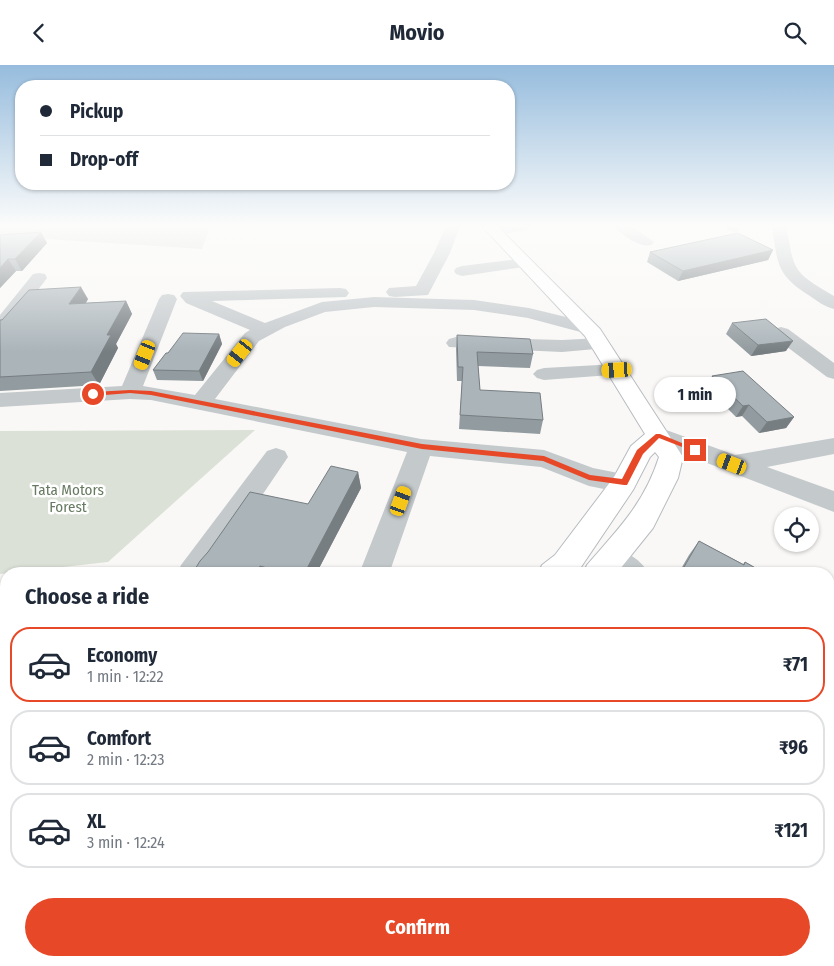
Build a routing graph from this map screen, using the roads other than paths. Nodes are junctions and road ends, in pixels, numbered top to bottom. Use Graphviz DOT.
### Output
graph roads {
  1 [pos="434,268"];
  2 [pos="485,268"];
  3 [pos="530,268"];
  4 [pos="788,268"];
  5 [pos="462,271"];
  6 [pos="40,278"];
  7 [pos="168,299"];
  8 [pos="834,304"];
  9 [pos="0,327"];
  10 [pos="588,327"];
  11 [pos="264,329"];
  12 [pos="781,333"];
  13 [pos="456,343"];
  14 [pos="600,344"];
  15 [pos="617,370"];
  16 [pos="544,373"];
  17 [pos="834,373"];
  18 [pos="130,391"];
  19 [pos="0,400"];
  20 [pos="201,402"];
  21 [pos="658,435"];
  22 [pos="834,446"];
  23 [pos="422,447"];
  24 [pos="276,457"];
  25 [pos="732,464"];
  26 [pos="624,483"];
  27 [pos="834,502"];
  28 [pos="197,567"];
  29 [pos="377,567"];
  30 [pos="562,567"];
  31 [pos="615,567"];
  1 -- 11 [label="street"];
  2 -- 5 [label="street"];
  3 -- 10 [label="main road"];
  4 -- 8 [label="street"];
  6 -- 9 [label="street"];
  7 -- 18 [label="street"];
  10 -- 11 [label="street"];
  10 -- 14 [label="main road"];
  11 -- 20 [label="street"];
  12 -- 17 [label="street"];
  13 -- 14 [label="street"];
  14 -- 15 [label="main road"];
  15 -- 16 [label="street"];
  15 -- 21 [label="main road"];
  18 -- 19 [label="street"];
  18 -- 20 [label="street"];
  20 -- 23 [label="street"];
  21 -- 25 [label="street"];
  21 -- 26 [label="main road"];
  21 -- 31 [label="main road"];
  22 -- 25 [label="street"];
  23 -- 26 [label="street"];
  23 -- 29 [label="street"];
  24 -- 28 [label="street"];
  25 -- 27 [label="street"];
  26 -- 30 [label="main road"];
}
